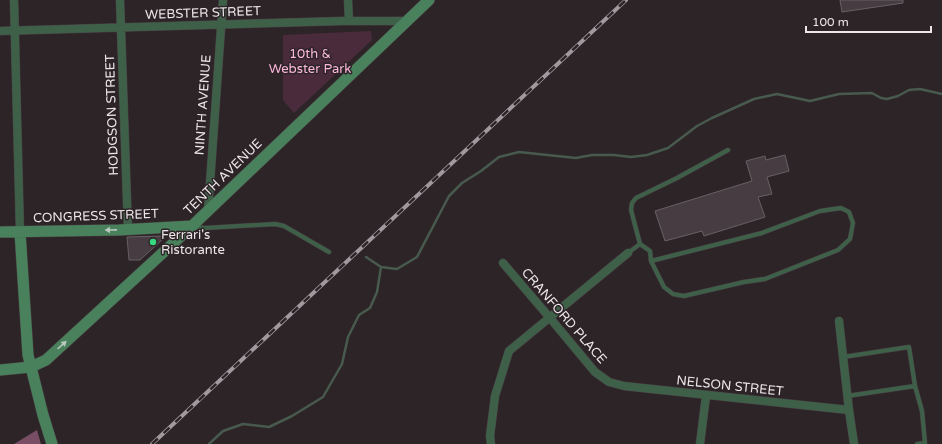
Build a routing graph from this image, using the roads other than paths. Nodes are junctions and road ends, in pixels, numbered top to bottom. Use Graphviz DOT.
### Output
graph roads {
  1 [pos="14,0"];
  2 [pos="120,0"];
  3 [pos="223,0"];
  4 [pos="348,0"];
  5 [pos="429,0"];
  6 [pos="349,21"];
  7 [pos="406,21"];
  8 [pos="221,25"];
  9 [pos="121,28"];
  10 [pos="0,31"];
  11 [pos="15,31"];
  12 [pos="728,150"];
  13 [pos="208,211"];
  14 [pos="192,226"];
  15 [pos="128,230"];
  16 [pos="0,232"];
  17 [pos="20,232"];
  18 [pos="640,244"];
  19 [pos="329,252"];
  20 [pos="628,253"];
  21 [pos="652,261"];
  22 [pos="503,263"];
  23 [pos="550,318"];
  24 [pos="839,321"];
  25 [pos="843,357"];
  26 [pos="31,367"];
  27 [pos="0,370"];
  28 [pos="609,382"];
  29 [pos="915,386"];
  30 [pos="706,396"];
  31 [pos="847,396"];
  32 [pos="849,410"];
  33 [pos="52,444"];
  34 [pos="491,444"];
  35 [pos="700,444"];
  36 [pos="854,444"];
  37 [pos="917,444"];
  1 -- 11 [label="street"];
  2 -- 9 [label="street, HODGSON STREET"];
  3 -- 8 [label="street, NINTH AVENUE"];
  4 -- 6 [label="street"];
  5 -- 7 [label="street, TENTH AVENUE"];
  6 -- 7 [label="street, WEBSTER STREET"];
  6 -- 8 [label="street, WEBSTER STREET"];
  7 -- 13 [label="street, TENTH AVENUE"];
  8 -- 9 [label="street, WEBSTER STREET"];
  8 -- 13 [label="street, NINTH AVENUE"];
  9 -- 11 [label="street, WEBSTER STREET"];
  9 -- 15 [label="street, HODGSON STREET"];
  10 -- 11 [label="street, WEBSTER STREET"];
  11 -- 17 [label="street"];
  12 -- 18 [label="lane"];
  13 -- 14 [label="street, TENTH AVENUE"];
  14 -- 15 [label="street, CONGRESS STREET"];
  14 -- 19 [label="lane"];
  26 -- 14 [label="street, TENTH AVENUE, one-way"];
  15 -- 17 [label="street, CONGRESS STREET, one-way"];
  16 -- 17 [label="street, CONGRESS STREET"];
  17 -- 26 [label="street"];
  18 -- 20 [label="lane"];
  18 -- 21 [label="lane"];
  20 -- 23 [label="street"];
  21 -- 21 [label="lane"];
  22 -- 23 [label="street, CRANFORD PLACE"];
  23 -- 28 [label="street, CRANFORD PLACE"];
  23 -- 34 [label="street"];
  24 -- 25 [label="street"];
  25 -- 29 [label="lane"];
  25 -- 31 [label="street"];
  26 -- 27 [label="street"];
  26 -- 33 [label="street"];
  28 -- 30 [label="street, NELSON STREET"];
  29 -- 31 [label="lane"];
  29 -- 37 [label="lane"];
  30 -- 32 [label="street, NELSON STREET"];
  30 -- 35 [label="street"];
  31 -- 32 [label="street"];
  32 -- 36 [label="street"];
}
